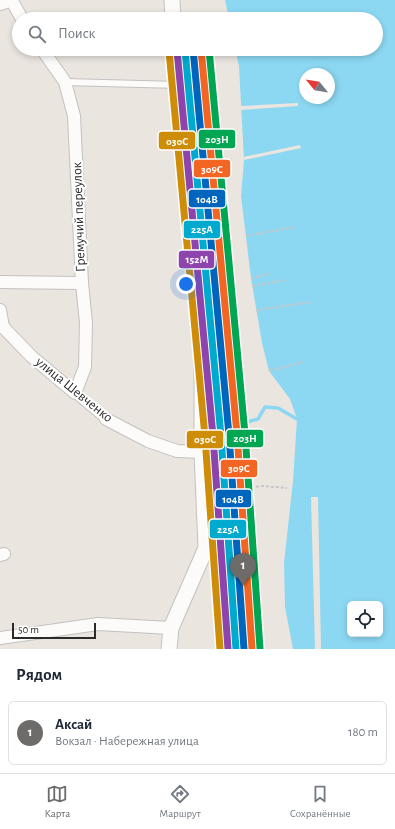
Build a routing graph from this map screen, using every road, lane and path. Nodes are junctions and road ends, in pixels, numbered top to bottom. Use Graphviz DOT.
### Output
graph roads {
  1 [pos="172,0"];
  2 [pos="12,1"];
  3 [pos="0,4"];
  4 [pos="18,12"];
  5 [pos="173,12"];
  6 [pos="47,56"];
  7 [pos="177,56"];
  8 [pos="66,82"];
  9 [pos="179,85"];
  10 [pos="294,227"];
  11 [pos="246,236"];
  12 [pos="269,274"];
  13 [pos="251,278"];
  14 [pos="286,280"];
  15 [pos="0,282"];
  16 [pos="82,283"];
  17 [pos="252,286"];
  18 [pos="312,302"];
  19 [pos="0,310"];
  20 [pos="256,310"];
  21 [pos="1,327"];
  22 [pos="303,362"];
  23 [pos="269,370"];
  24 [pos="75,393"];
  25 [pos="106,419"];
  26 [pos="202,452"];
  27 [pos="241,488"];
  28 [pos="287,488"];
  29 [pos="171,628"];
  30 [pos="0,638"];
  31 [pos="169,649"];
  1 -- 5 [label="street"];
  2 -- 3 [label="street"];
  2 -- 4 [label="street"];
  6 -- 8 [label="street, Гремучий переулок"];
  7 -- 9 [label="street"];
  8 -- 9 [label="lane"];
  8 -- 16 [label="street, Гремучий переулок"];
  9 -- 26 [label="street"];
  10 -- 11 [label="path"];
  12 -- 13 [label="path"];
  14 -- 17 [label="path"];
  15 -- 16 [label="street"];
  16 -- 24 [label="street, Гремучий переулок"];
  18 -- 20 [label="path"];
  19 -- 21 [label="street"];
  21 -- 24 [label="street, улица Шевченко"];
  22 -- 23 [label="path"];
  24 -- 25 [label="street, улица Шевченко"];
  25 -- 26 [label="street, улица Шевченко"];
  26 -- 29 [label="street"];
  27 -- 28 [label="path"];
  29 -- 30 [label="street"];
  29 -- 31 [label="street"];
}
